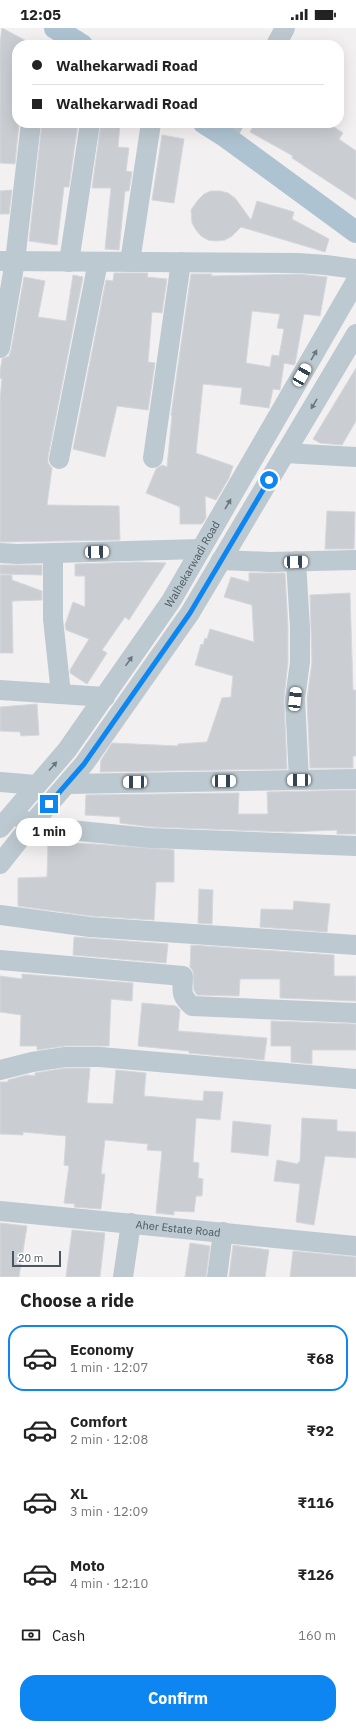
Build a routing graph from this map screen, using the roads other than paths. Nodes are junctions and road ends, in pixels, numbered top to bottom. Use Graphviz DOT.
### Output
graph roads {
  1 [pos="55,28"];
  2 [pos="286,28"];
  3 [pos="74,40"];
  4 [pos="279,40"];
  5 [pos="30,128"];
  6 [pos="89,128"];
  7 [pos="150,128"];
  8 [pos="230,130"];
  9 [pos="356,232"];
  10 [pos="7,261"];
  11 [pos="69,262"];
  12 [pos="98,262"];
  13 [pos="130,262"];
  14 [pos="181,262"];
  15 [pos="356,269"];
  16 [pos="356,281"];
  17 [pos="356,334"];
  18 [pos="0,348"];
  19 [pos="285,453"];
  20 [pos="356,457"];
  21 [pos="154,458"];
  22 [pos="59,459"];
  23 [pos="201,549"];
  24 [pos="0,553"];
  25 [pos="53,553"];
  26 [pos="221,560"];
  27 [pos="356,560"];
  28 [pos="296,562"];
  29 [pos="189,570"];
  30 [pos="208,581"];
  31 [pos="0,690"];
  32 [pos="61,694"];
  33 [pos="105,696"];
  34 [pos="356,779"];
  35 [pos="299,780"];
  36 [pos="0,782"];
  37 [pos="67,784"];
  38 [pos="36,785"];
  39 [pos="14,811"];
  40 [pos="30,826"];
  41 [pos="0,828"];
  42 [pos="356,846"];
  43 [pos="0,864"];
  44 [pos="0,915"];
  45 [pos="356,945"];
  46 [pos="0,960"];
  47 [pos="356,1013"];
  48 [pos="0,1070"];
  49 [pos="356,1079"];
  50 [pos="0,1211"];
  51 [pos="131,1223"];
  52 [pos="223,1232"];
  53 [pos="356,1246"];
  54 [pos="123,1277"];
  55 [pos="217,1277"];
  1 -- 3 [label="main road"];
  2 -- 4 [label="street"];
  5 -- 10 [label="street"];
  6 -- 11 [label="street"];
  7 -- 13 [label="street"];
  8 -- 9 [label="main road"];
  10 -- 11 [label="street"];
  10 -- 18 [label="street"];
  11 -- 12 [label="street"];
  12 -- 13 [label="street"];
  12 -- 22 [label="street"];
  13 -- 14 [label="street"];
  14 -- 15 [label="street"];
  14 -- 21 [label="street"];
  23 -- 16 [label="street, Walhekarwadi Road, one-way"];
  17 -- 19 [label="street, Walhekarwadi Road, one-way"];
  19 -- 20 [label="street"];
  19 -- 26 [label="street, Walhekarwadi Road"];
  23 -- 25 [label="street"];
  23 -- 29 [label="street, Walhekarwadi Road"];
  24 -- 25 [label="street"];
  25 -- 32 [label="street"];
  26 -- 28 [label="street"];
  26 -- 30 [label="street, Walhekarwadi Road"];
  27 -- 28 [label="street"];
  28 -- 35 [label="street"];
  29 -- 30 [label="street"];
  33 -- 29 [label="street, Walhekarwadi Road, one-way"];
  30 -- 37 [label="street, Walhekarwadi Road"];
  31 -- 32 [label="street"];
  32 -- 33 [label="street"];
  38 -- 33 [label="street, Walhekarwadi Road, one-way"];
  34 -- 35 [label="street"];
  35 -- 37 [label="street"];
  36 -- 38 [label="street"];
  37 -- 40 [label="street, Walhekarwadi Road"];
  38 -- 39 [label="street, Walhekarwadi Road"];
  39 -- 40 [label="street"];
  39 -- 41 [label="street, Walhekarwadi Road"];
  40 -- 42 [label="street"];
  40 -- 43 [label="street, Walhekarwadi Road"];
  44 -- 45 [label="street"];
  46 -- 47 [label="street"];
  48 -- 49 [label="street"];
  50 -- 51 [label="street, Aher Estate Road"];
  51 -- 52 [label="street, Aher Estate Road"];
  51 -- 54 [label="street"];
  52 -- 53 [label="street, Aher Estate Road"];
  52 -- 55 [label="street"];
}
